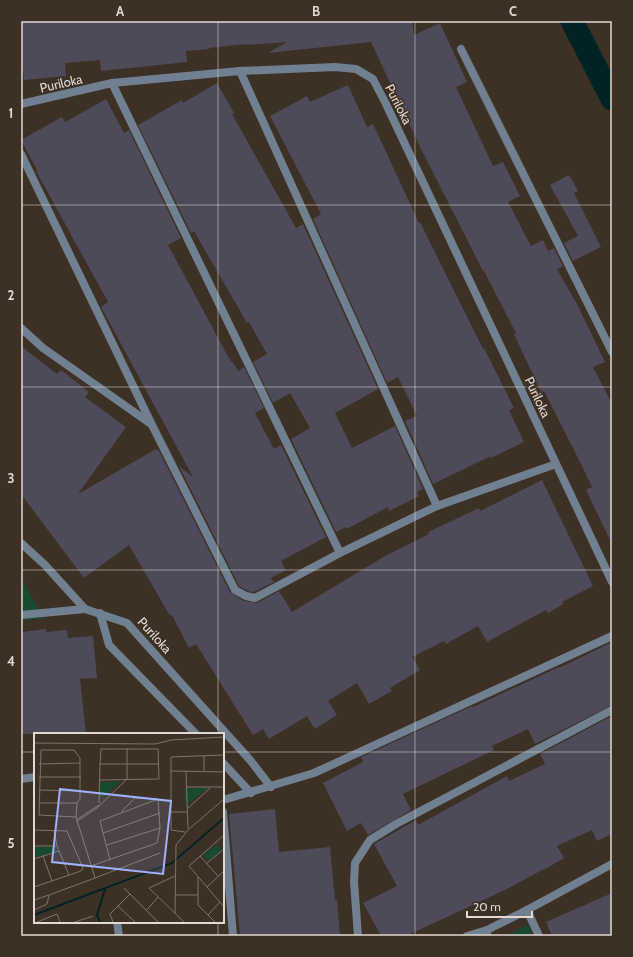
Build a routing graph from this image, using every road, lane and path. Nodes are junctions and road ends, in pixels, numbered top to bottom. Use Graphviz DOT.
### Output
graph roads {
  1 [pos="461,49"];
  2 [pos="240,71"];
  3 [pos="112,83"];
  4 [pos="21,104"];
  5 [pos="21,154"];
  6 [pos="21,328"];
  7 [pos="612,352"];
  8 [pos="152,425"];
  9 [pos="556,464"];
  10 [pos="437,506"];
  11 [pos="21,543"];
  12 [pos="340,553"];
  13 [pos="612,582"];
  14 [pos="85,609"];
  15 [pos="100,613"];
  16 [pos="21,615"];
  17 [pos="612,636"];
  18 [pos="612,710"];
  19 [pos="195,733"];
  20 [pos="224,764"];
  21 [pos="34,777"];
  22 [pos="21,779"];
  23 [pos="271,786"];
  24 [pos="251,793"];
  25 [pos="224,800"];
  26 [pos="224,824"];
  27 [pos="612,864"];
  28 [pos="527,910"];
  29 [pos="117,923"];
  30 [pos="487,933"];
  31 [pos="119,936"];
  32 [pos="233,936"];
  33 [pos="358,936"];
  34 [pos="467,936"];
  35 [pos="539,936"];
  1 -- 7 [label="street"];
  2 -- 3 [label="street, Puriloka"];
  2 -- 9 [label="street, Puriloka"];
  2 -- 10 [label="street"];
  3 -- 4 [label="street, Puriloka"];
  3 -- 12 [label="street"];
  5 -- 8 [label="street"];
  6 -- 8 [label="street"];
  8 -- 12 [label="street"];
  9 -- 10 [label="street"];
  9 -- 13 [label="street, Puriloka"];
  10 -- 12 [label="street"];
  11 -- 14 [label="street"];
  14 -- 15 [label="street, Puriloka"];
  14 -- 16 [label="street"];
  15 -- 19 [label="street"];
  15 -- 23 [label="street, Puriloka"];
  17 -- 23 [label="street"];
  18 -- 33 [label="street"];
  20 -- 24 [label="street"];
  21 -- 22 [label="street"];
  23 -- 24 [label="street"];
  24 -- 25 [label="street"];
  26 -- 32 [label="street"];
  27 -- 28 [label="street"];
  28 -- 30 [label="street"];
  28 -- 35 [label="street"];
  29 -- 31 [label="street"];
  30 -- 34 [label="street"];
}
